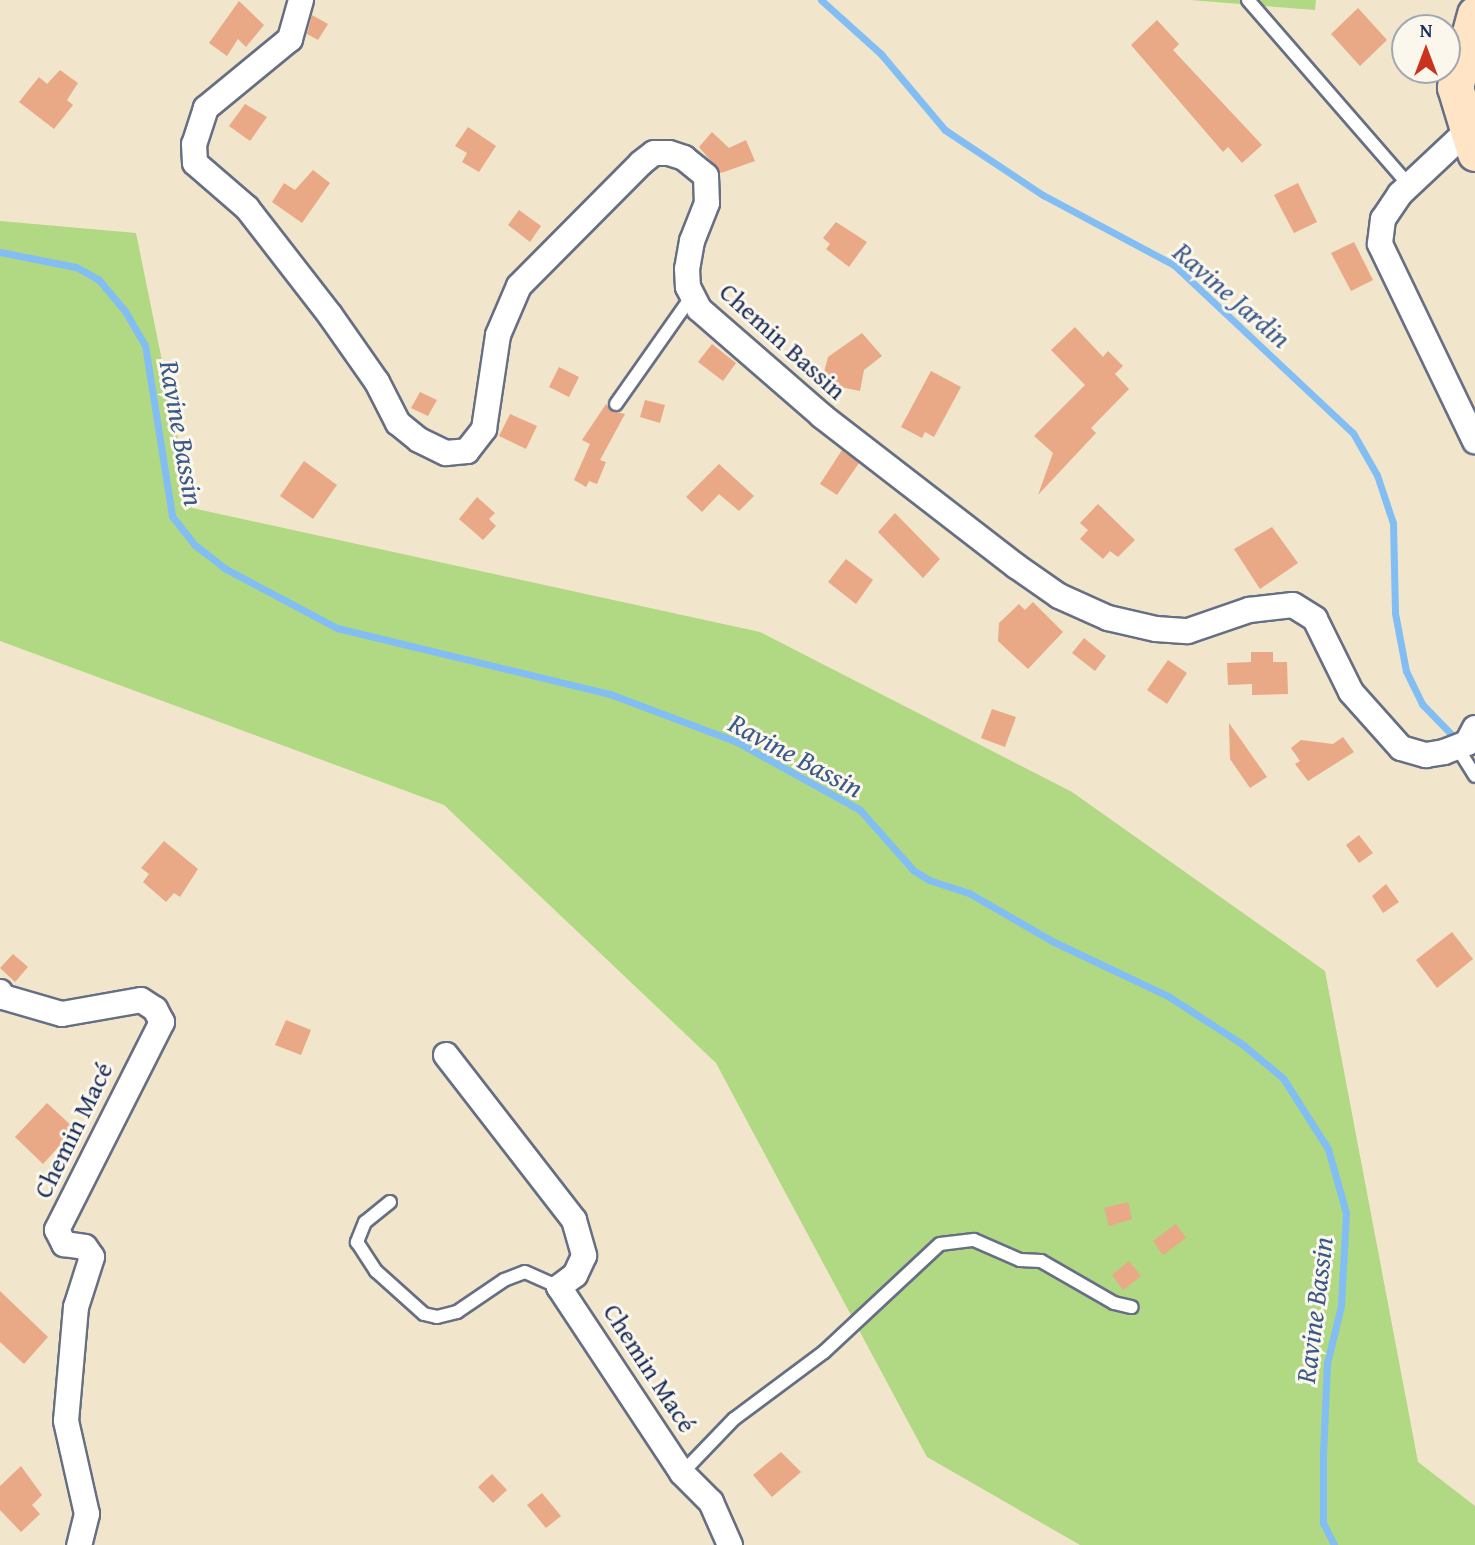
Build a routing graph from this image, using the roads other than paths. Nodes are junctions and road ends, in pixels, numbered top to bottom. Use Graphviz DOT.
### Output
graph roads {
  1 [pos="301,0"];
  2 [pos="1248,0"];
  3 [pos="1475,14"];
  4 [pos="1471,143"];
  5 [pos="1409,185"];
  6 [pos="692,296"];
  7 [pos="616,404"];
  8 [pos="1475,441"];
  9 [pos="1475,728"];
  10 [pos="1457,747"];
  11 [pos="1475,776"];
  12 [pos="0,992"];
  13 [pos="446,1055"];
  14 [pos="390,1202"];
  15 [pos="559,1287"];
  16 [pos="1132,1307"];
  17 [pos="682,1473"];
  18 [pos="79,1545"];
  19 [pos="730,1545"];
  1 -- 6 [label="street, Chemin Bassin"];
  2 -- 5 [label="lane"];
  3 -- 4 [label="street"];
  4 -- 5 [label="street"];
  5 -- 8 [label="street"];
  6 -- 7 [label="lane"];
  6 -- 10 [label="street, Chemin Bassin"];
  9 -- 10 [label="street"];
  10 -- 11 [label="lane"];
  12 -- 18 [label="street, Chemin Macé"];
  13 -- 15 [label="street"];
  14 -- 15 [label="lane"];
  15 -- 17 [label="street, Chemin Macé"];
  16 -- 17 [label="lane"];
  17 -- 19 [label="street, Chemin Macé"];
}
